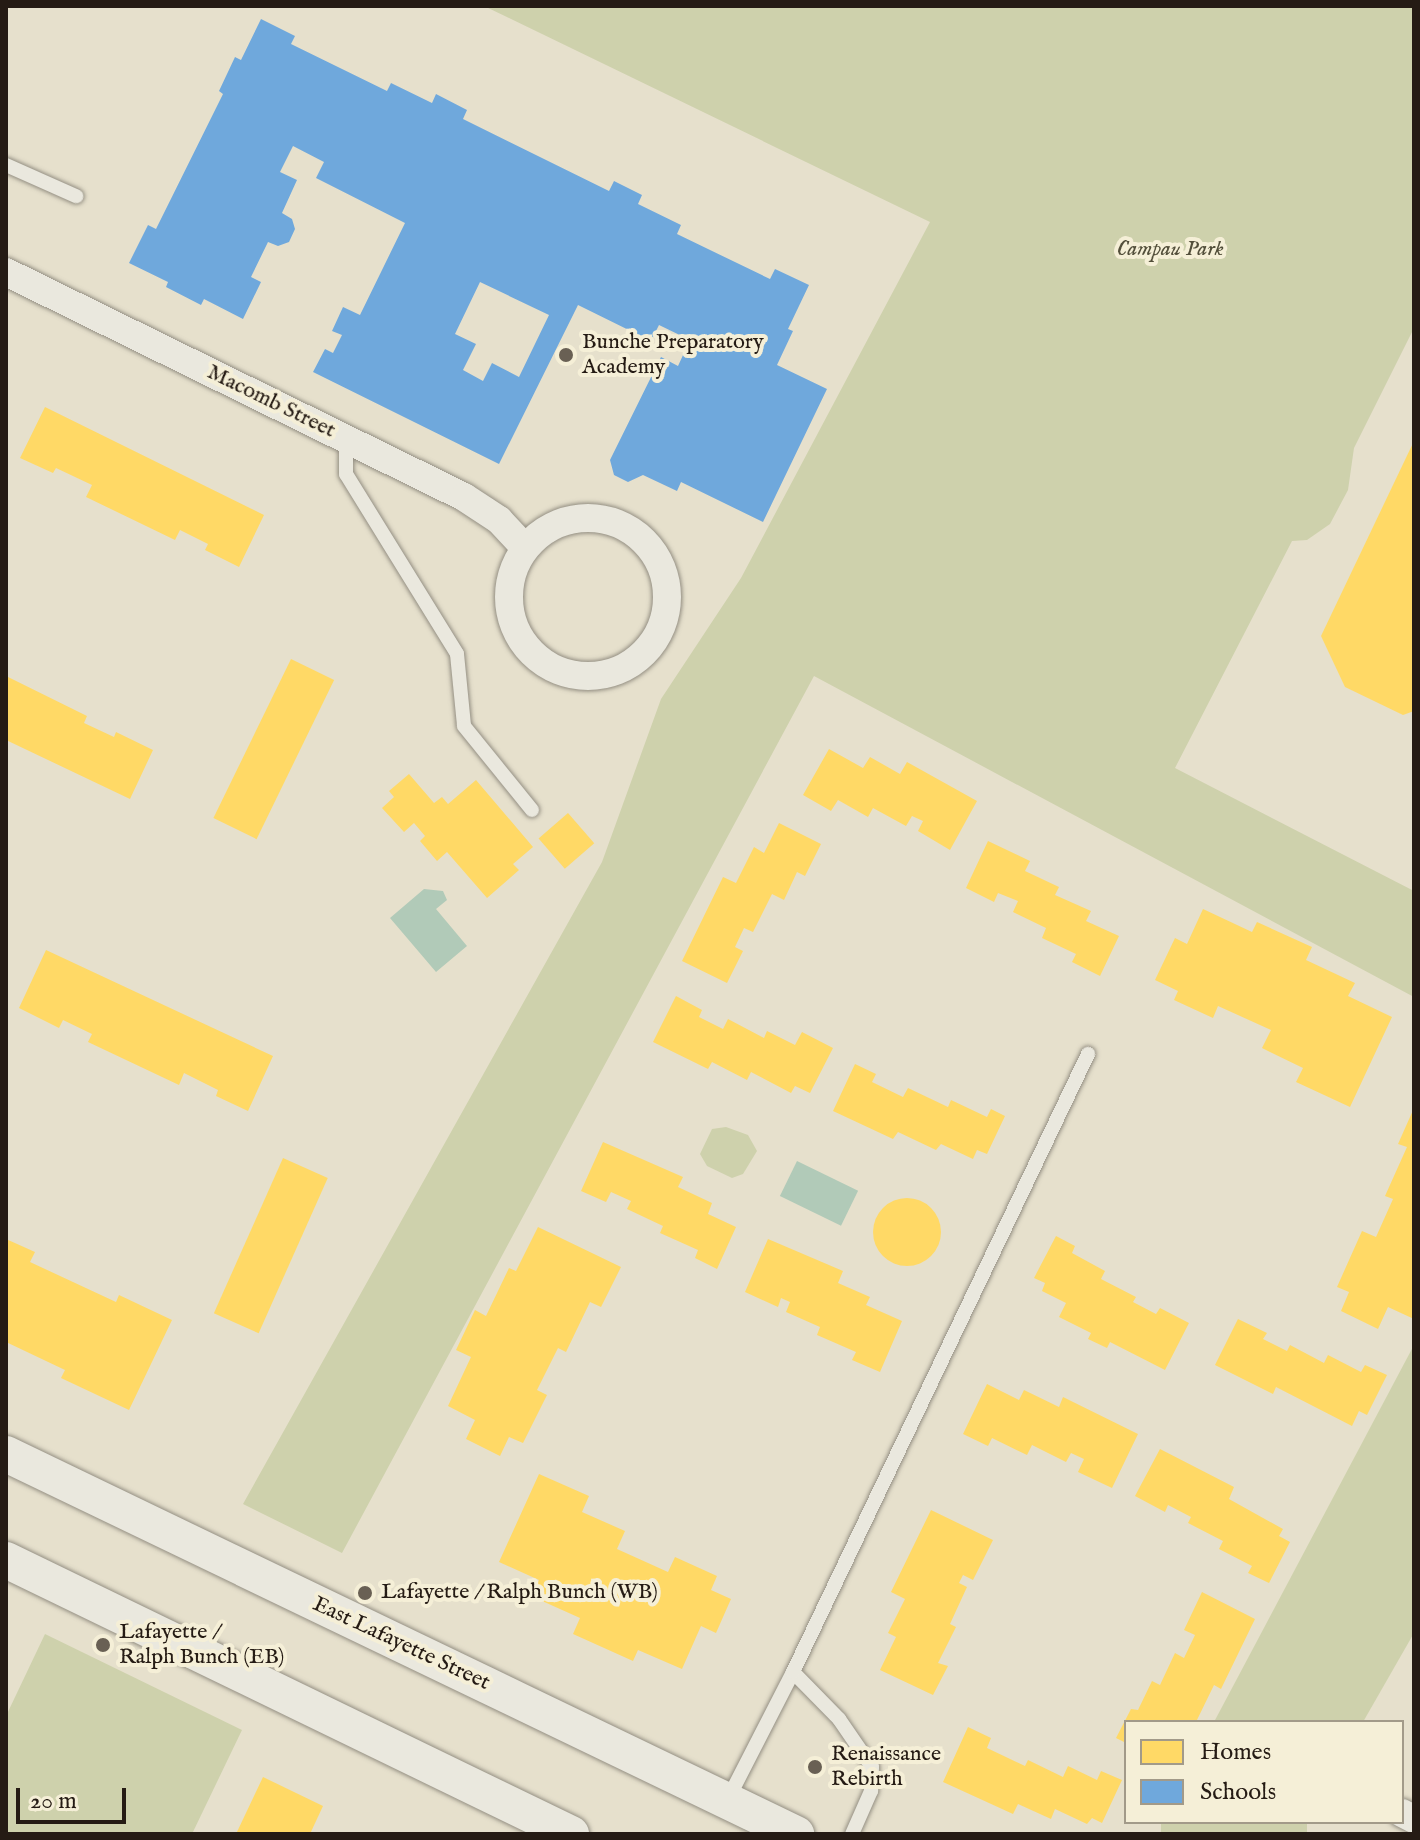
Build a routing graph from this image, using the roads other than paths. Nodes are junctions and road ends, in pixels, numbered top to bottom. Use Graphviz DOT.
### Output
graph roads {
  1 [pos="6,165"];
  2 [pos="76,196"];
  3 [pos="6,272"];
  4 [pos="346,439"];
  5 [pos="525,548"];
  6 [pos="532,810"];
  7 [pos="1088,1054"];
  8 [pos="6,1454"];
  9 [pos="6,1560"];
  10 [pos="793,1672"];
  11 [pos="727,1800"];
  12 [pos="571,1834"];
  13 [pos="796,1834"];
  14 [pos="852,1834"];
  1 -- 2 [label="lane"];
  3 -- 4 [label="street, Macomb Street"];
  4 -- 5 [label="street, Macomb Street"];
  4 -- 6 [label="lane"];
  5 -- 5 [label="street"];
  7 -- 10 [label="lane"];
  8 -- 11 [label="street, East Lafayette Street"];
  9 -- 12 [label="street"];
  10 -- 11 [label="lane"];
  10 -- 14 [label="lane"];
  11 -- 13 [label="street, East Lafayette Street"];
}
